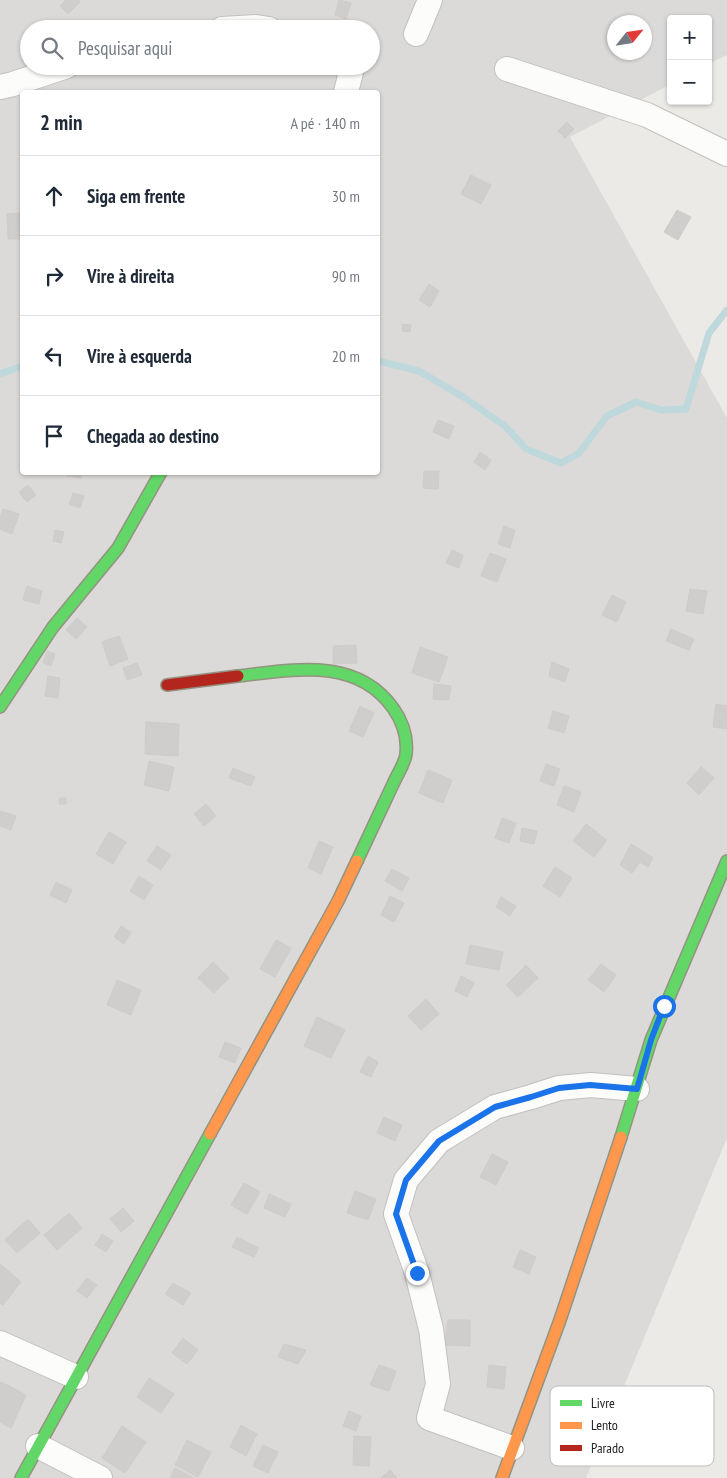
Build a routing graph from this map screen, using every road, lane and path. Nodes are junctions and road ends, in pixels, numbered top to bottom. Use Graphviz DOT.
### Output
graph roads {
  1 [pos="430,0"];
  2 [pos="416,34"];
  3 [pos="507,69"];
  4 [pos="40,75"];
  5 [pos="350,75"];
  6 [pos="0,87"];
  7 [pos="346,90"];
  8 [pos="727,154"];
  9 [pos="159,475"];
  10 [pos="167,685"];
  11 [pos="0,707"];
  12 [pos="727,861"];
  13 [pos="637,1089"];
  14 [pos="0,1343"];
  15 [pos="76,1376"];
  16 [pos="38,1446"];
  17 [pos="512,1448"];
  18 [pos="21,1478"];
  19 [pos="100,1478"];
  20 [pos="502,1478"];
  1 -- 2 [label="street"];
  3 -- 8 [label="street"];
  4 -- 6 [label="street"];
  5 -- 7 [label="street"];
  9 -- 11 [label="street"];
  10 -- 15 [label="street"];
  12 -- 13 [label="street"];
  13 -- 17 [label="street"];
  13 -- 17 [label="street"];
  14 -- 15 [label="street"];
  15 -- 16 [label="street"];
  16 -- 18 [label="street"];
  16 -- 19 [label="street"];
  17 -- 20 [label="street"];
}
